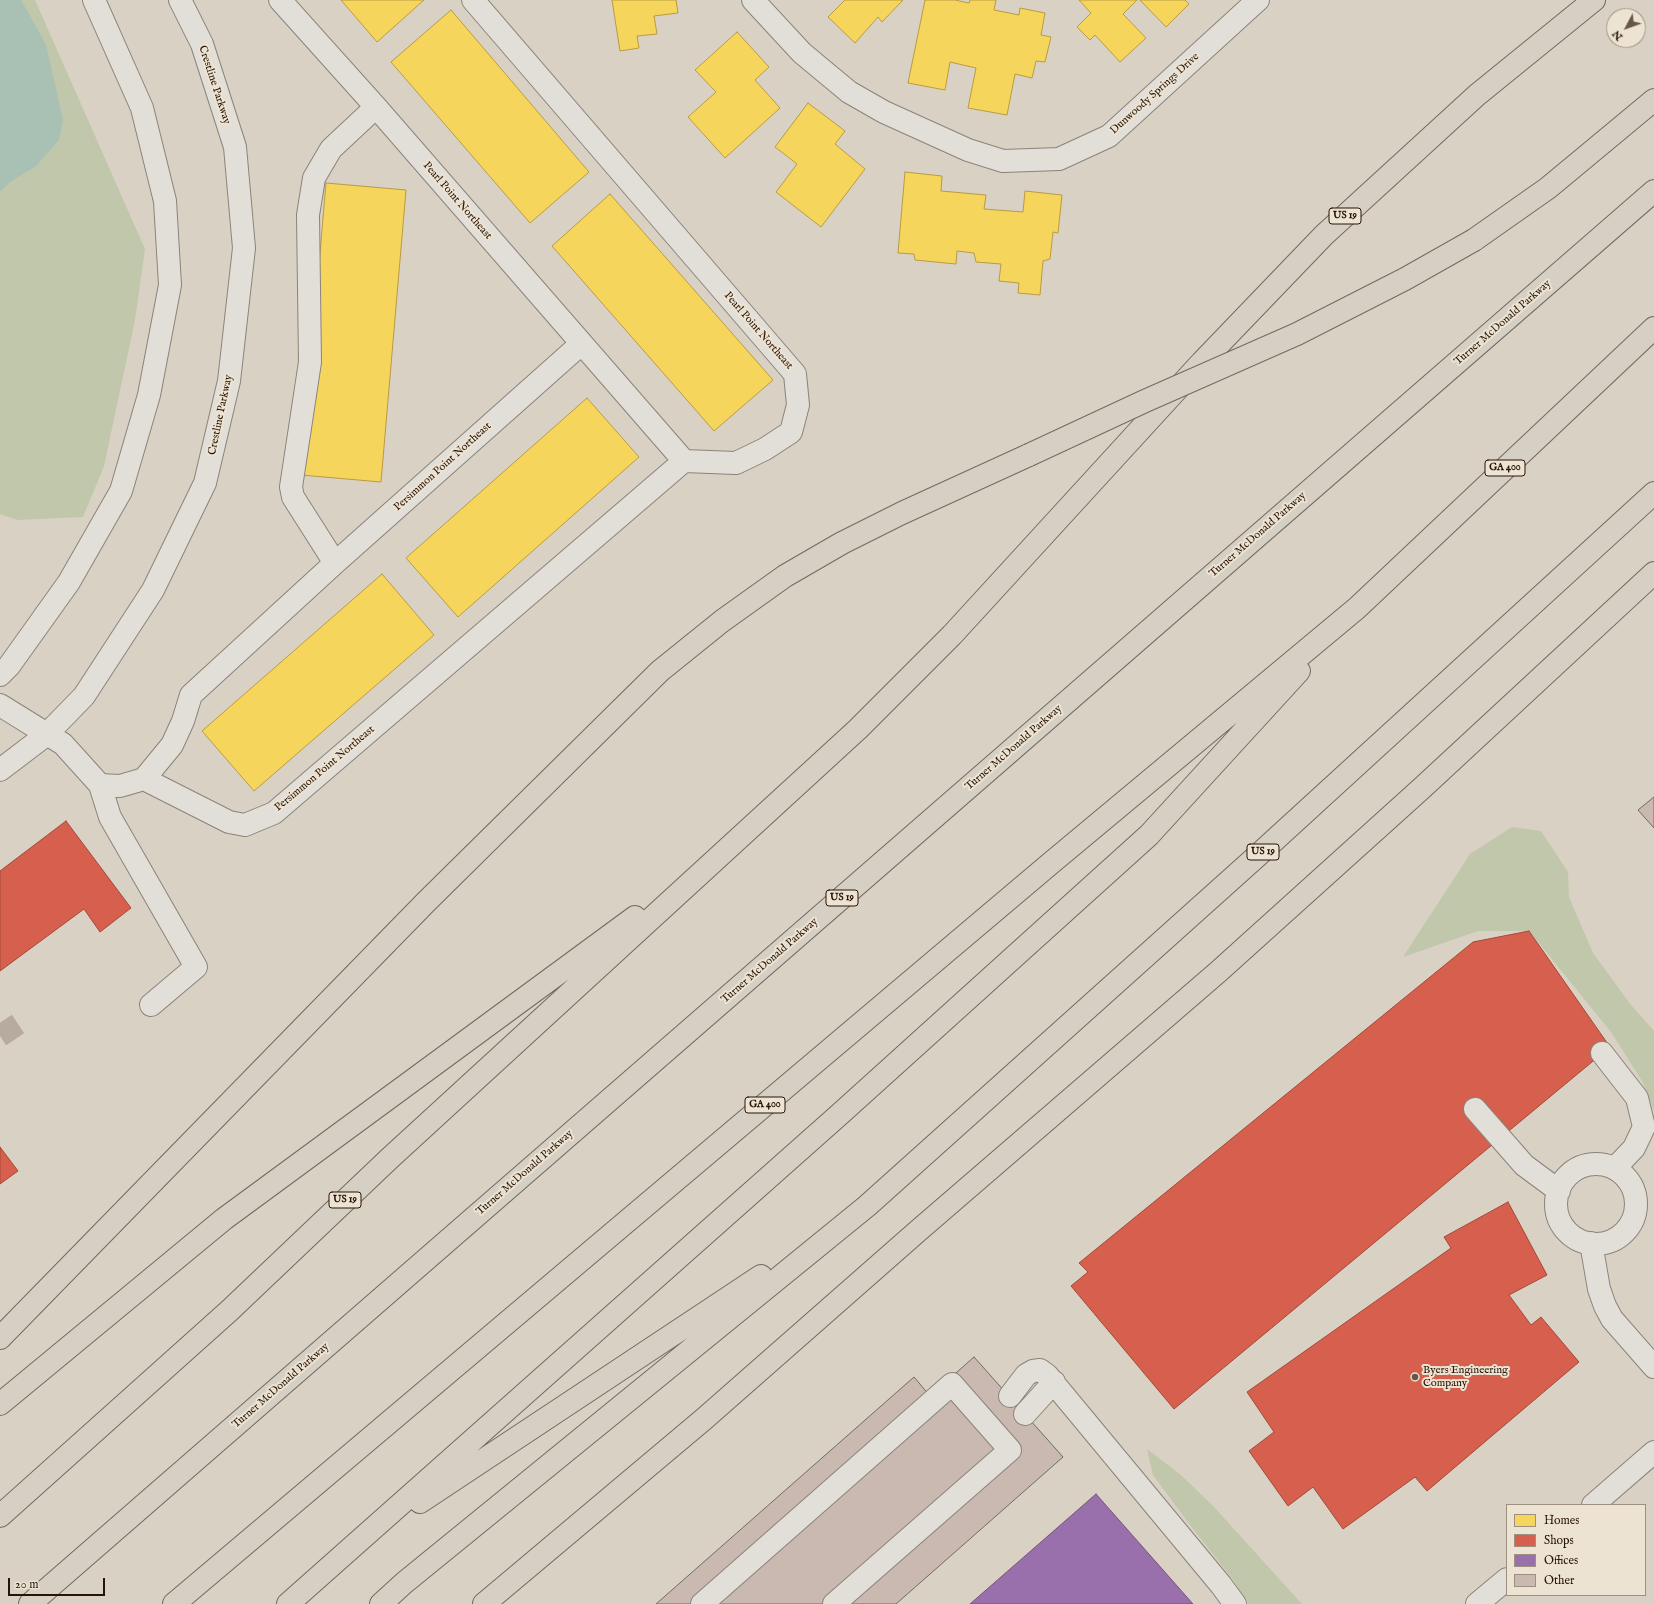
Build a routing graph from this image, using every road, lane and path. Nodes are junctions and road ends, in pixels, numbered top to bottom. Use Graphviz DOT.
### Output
graph roads {
  1 [pos="94,0"];
  2 [pos="180,0"];
  3 [pos="280,0"];
  4 [pos="473,0"];
  5 [pos="753,0"];
  6 [pos="1258,0"];
  7 [pos="1594,0"];
  8 [pos="1654,100"];
  9 [pos="376,106"];
  10 [pos="1654,191"];
  11 [pos="1654,328"];
  12 [pos="581,344"];
  13 [pos="684,461"];
  14 [pos="1654,493"];
  15 [pos="335,563"];
  16 [pos="1654,572"];
  17 [pos="1357,608"];
  18 [pos="0,675"];
  19 [pos="0,705"];
  20 [pos="46,735"];
  21 [pos="0,770"];
  22 [pos="144,779"];
  23 [pos="100,785"];
  24 [pos="689,884"];
  25 [pos="151,1005"];
  26 [pos="1602,1053"];
  27 [pos="1475,1108"];
  28 [pos="1615,1168"];
  29 [pos="1559,1191"];
  30 [pos="867,1206"];
  31 [pos="1591,1243"];
  32 [pos="0,1338"];
  33 [pos="1654,1367"];
  34 [pos="1054,1382"];
  35 [pos="1010,1396"];
  36 [pos="0,1404"];
  37 [pos="1025,1414"];
  38 [pos="1654,1452"];
  39 [pos="1594,1504"];
  40 [pos="0,1516"];
  41 [pos="356,1544"];
  42 [pos="1506,1579"];
  43 [pos="30,1604"];
  44 [pos="174,1604"];
  45 [pos="288,1604"];
  46 [pos="381,1604"];
  47 [pos="484,1604"];
  48 [pos="702,1604"];
  49 [pos="834,1604"];
  50 [pos="1235,1604"];
  51 [pos="1477,1604"];
  1 -- 18 [label="street"];
  2 -- 20 [label="street, Crestline Parkway"];
  3 -- 9 [label="street, Pearl Point Northeast"];
  4 -- 13 [label="street, Pearl Point Northeast"];
  5 -- 6 [label="street, Dunwoody Springs Drive"];
  7 -- 24 [label="highway, US 19"];
  8 -- 32 [label="highway, bridge"];
  9 -- 12 [label="street, Pearl Point Northeast"];
  9 -- 15 [label="street"];
  10 -- 43 [label="highway, Turner McDonald Parkway / US 19"];
  11 -- 17 [label="highway, GA 400"];
  12 -- 13 [label="street, Pearl Point Northeast"];
  12 -- 15 [label="street, Persimmon Point Northeast"];
  13 -- 22 [label="street, Persimmon Point Northeast"];
  14 -- 30 [label="highway, US 19"];
  15 -- 22 [label="street, Persimmon Point Northeast"];
  16 -- 47 [label="highway"];
  17 -- 41 [label="highway"];
  17 -- 44 [label="highway, GA 400"];
  19 -- 20 [label="street"];
  20 -- 21 [label="street, Crestline Parkway"];
  20 -- 23 [label="street"];
  22 -- 23 [label="street"];
  23 -- 25 [label="street"];
  24 -- 36 [label="highway"];
  24 -- 40 [label="highway, US 19"];
  26 -- 28 [label="street"];
  27 -- 29 [label="street"];
  28 -- 29 [label="street"];
  28 -- 31 [label="street"];
  29 -- 31 [label="street"];
  30 -- 41 [label="highway"];
  30 -- 46 [label="highway"];
  31 -- 33 [label="street"];
  34 -- 35 [label="street"];
  34 -- 37 [label="street"];
  34 -- 50 [label="street"];
  38 -- 39 [label="street"];
  41 -- 45 [label="highway"];
  42 -- 51 [label="street"];
  48 -- 49 [label="street"];
}
